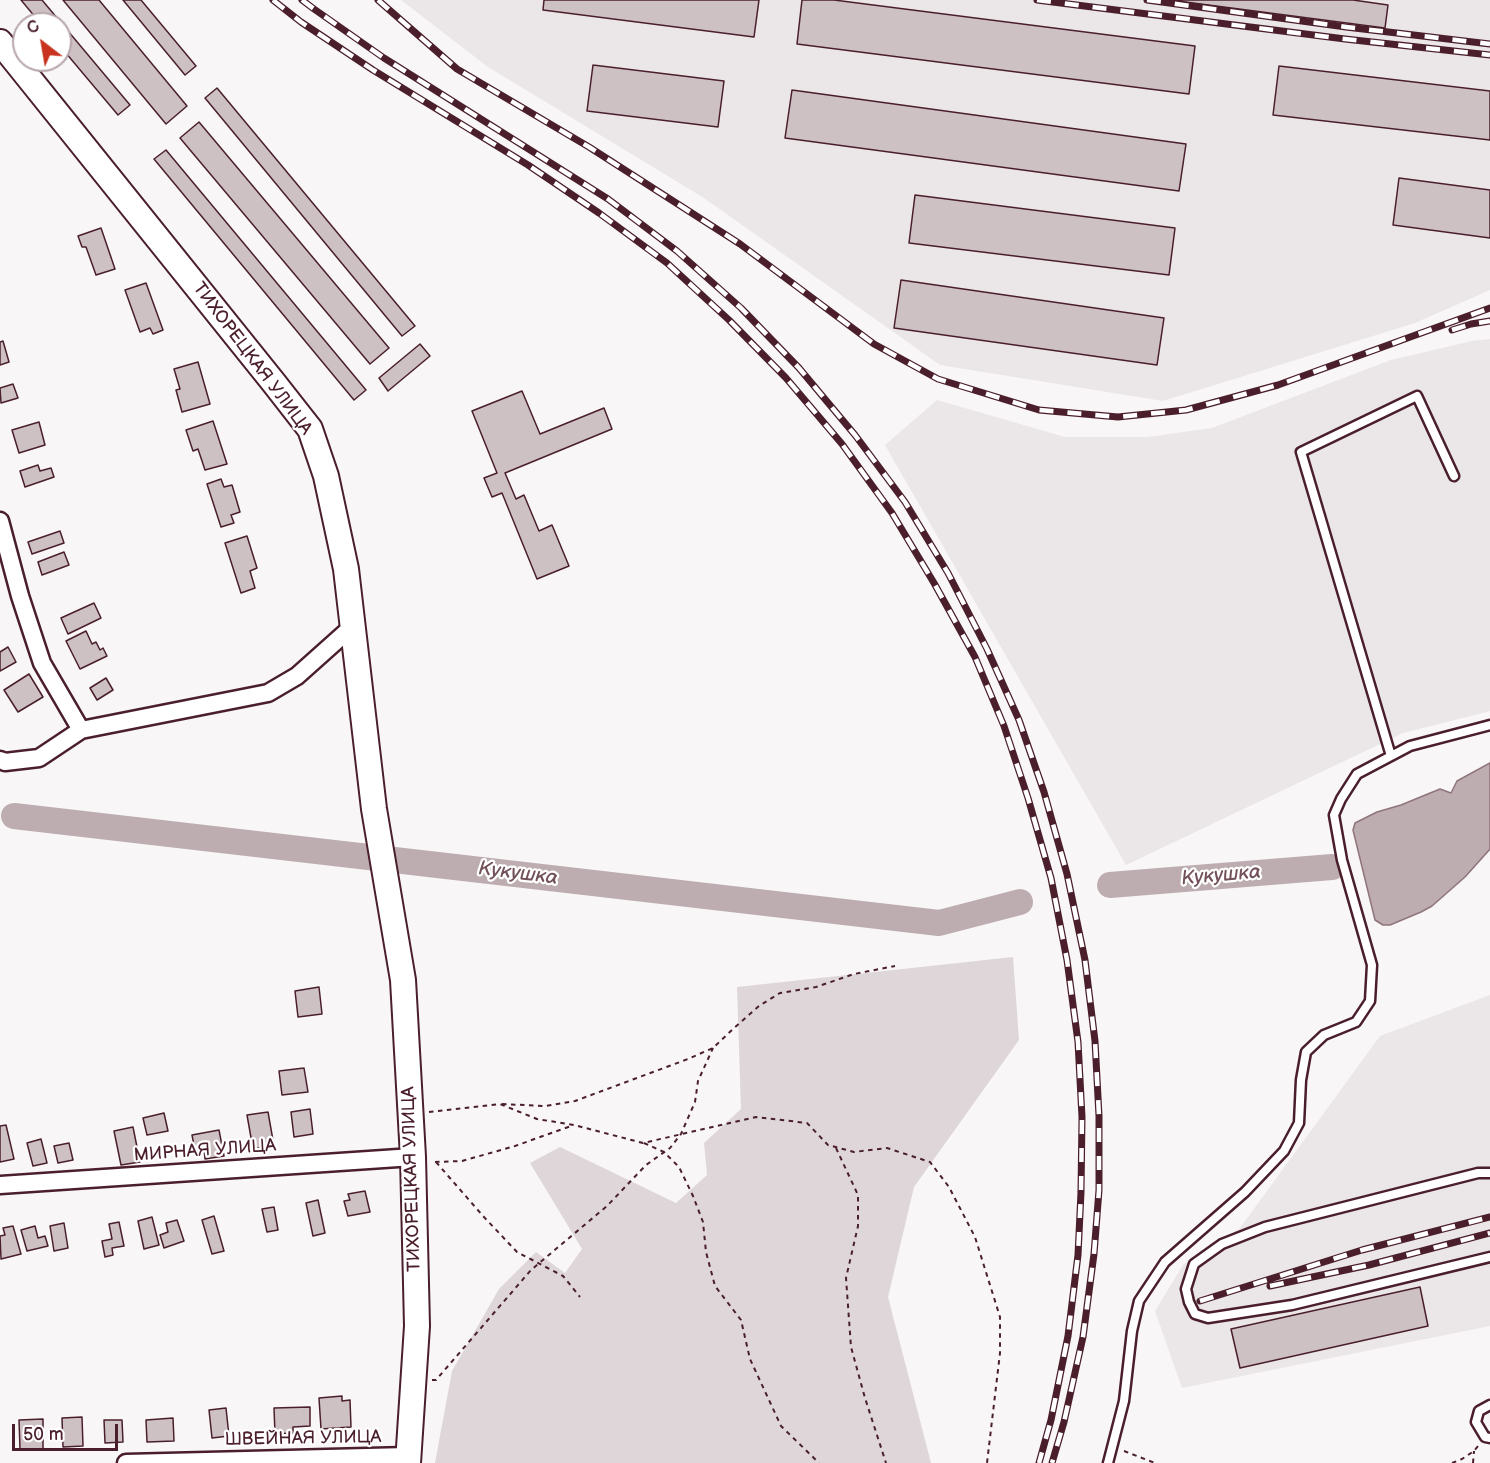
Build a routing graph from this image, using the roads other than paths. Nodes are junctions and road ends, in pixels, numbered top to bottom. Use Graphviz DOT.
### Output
graph roads {
  1 [pos="0,42"];
  2 [pos="1454,476"];
  3 [pos="0,521"];
  4 [pos="353,626"];
  5 [pos="1490,725"];
  6 [pos="81,730"];
  7 [pos="1391,756"];
  8 [pos="0,760"];
  9 [pos="413,1157"];
  10 [pos="1490,1173"];
  11 [pos="0,1185"];
  12 [pos="1490,1257"];
  13 [pos="1490,1405"];
  14 [pos="1488,1437"];
  15 [pos="408,1460"];
  16 [pos="126,1463"];
  17 [pos="1108,1463"];
  1 -- 4 [label="street, ТИХОРЕЦКАЯ УЛИЦА"];
  2 -- 7 [label="lane"];
  3 -- 6 [label="street"];
  4 -- 6 [label="street"];
  4 -- 9 [label="street, ТИХОРЕЦКАЯ УЛИЦА"];
  5 -- 7 [label="lane"];
  6 -- 8 [label="street"];
  7 -- 17 [label="lane"];
  9 -- 11 [label="street, МИРНАЯ УЛИЦА"];
  9 -- 15 [label="street, ТИХОРЕЦКАЯ УЛИЦА"];
  10 -- 12 [label="lane"];
  13 -- 14 [label="lane"];
  15 -- 16 [label="street, ШВЕЙНАЯ УЛИЦА"];
}
